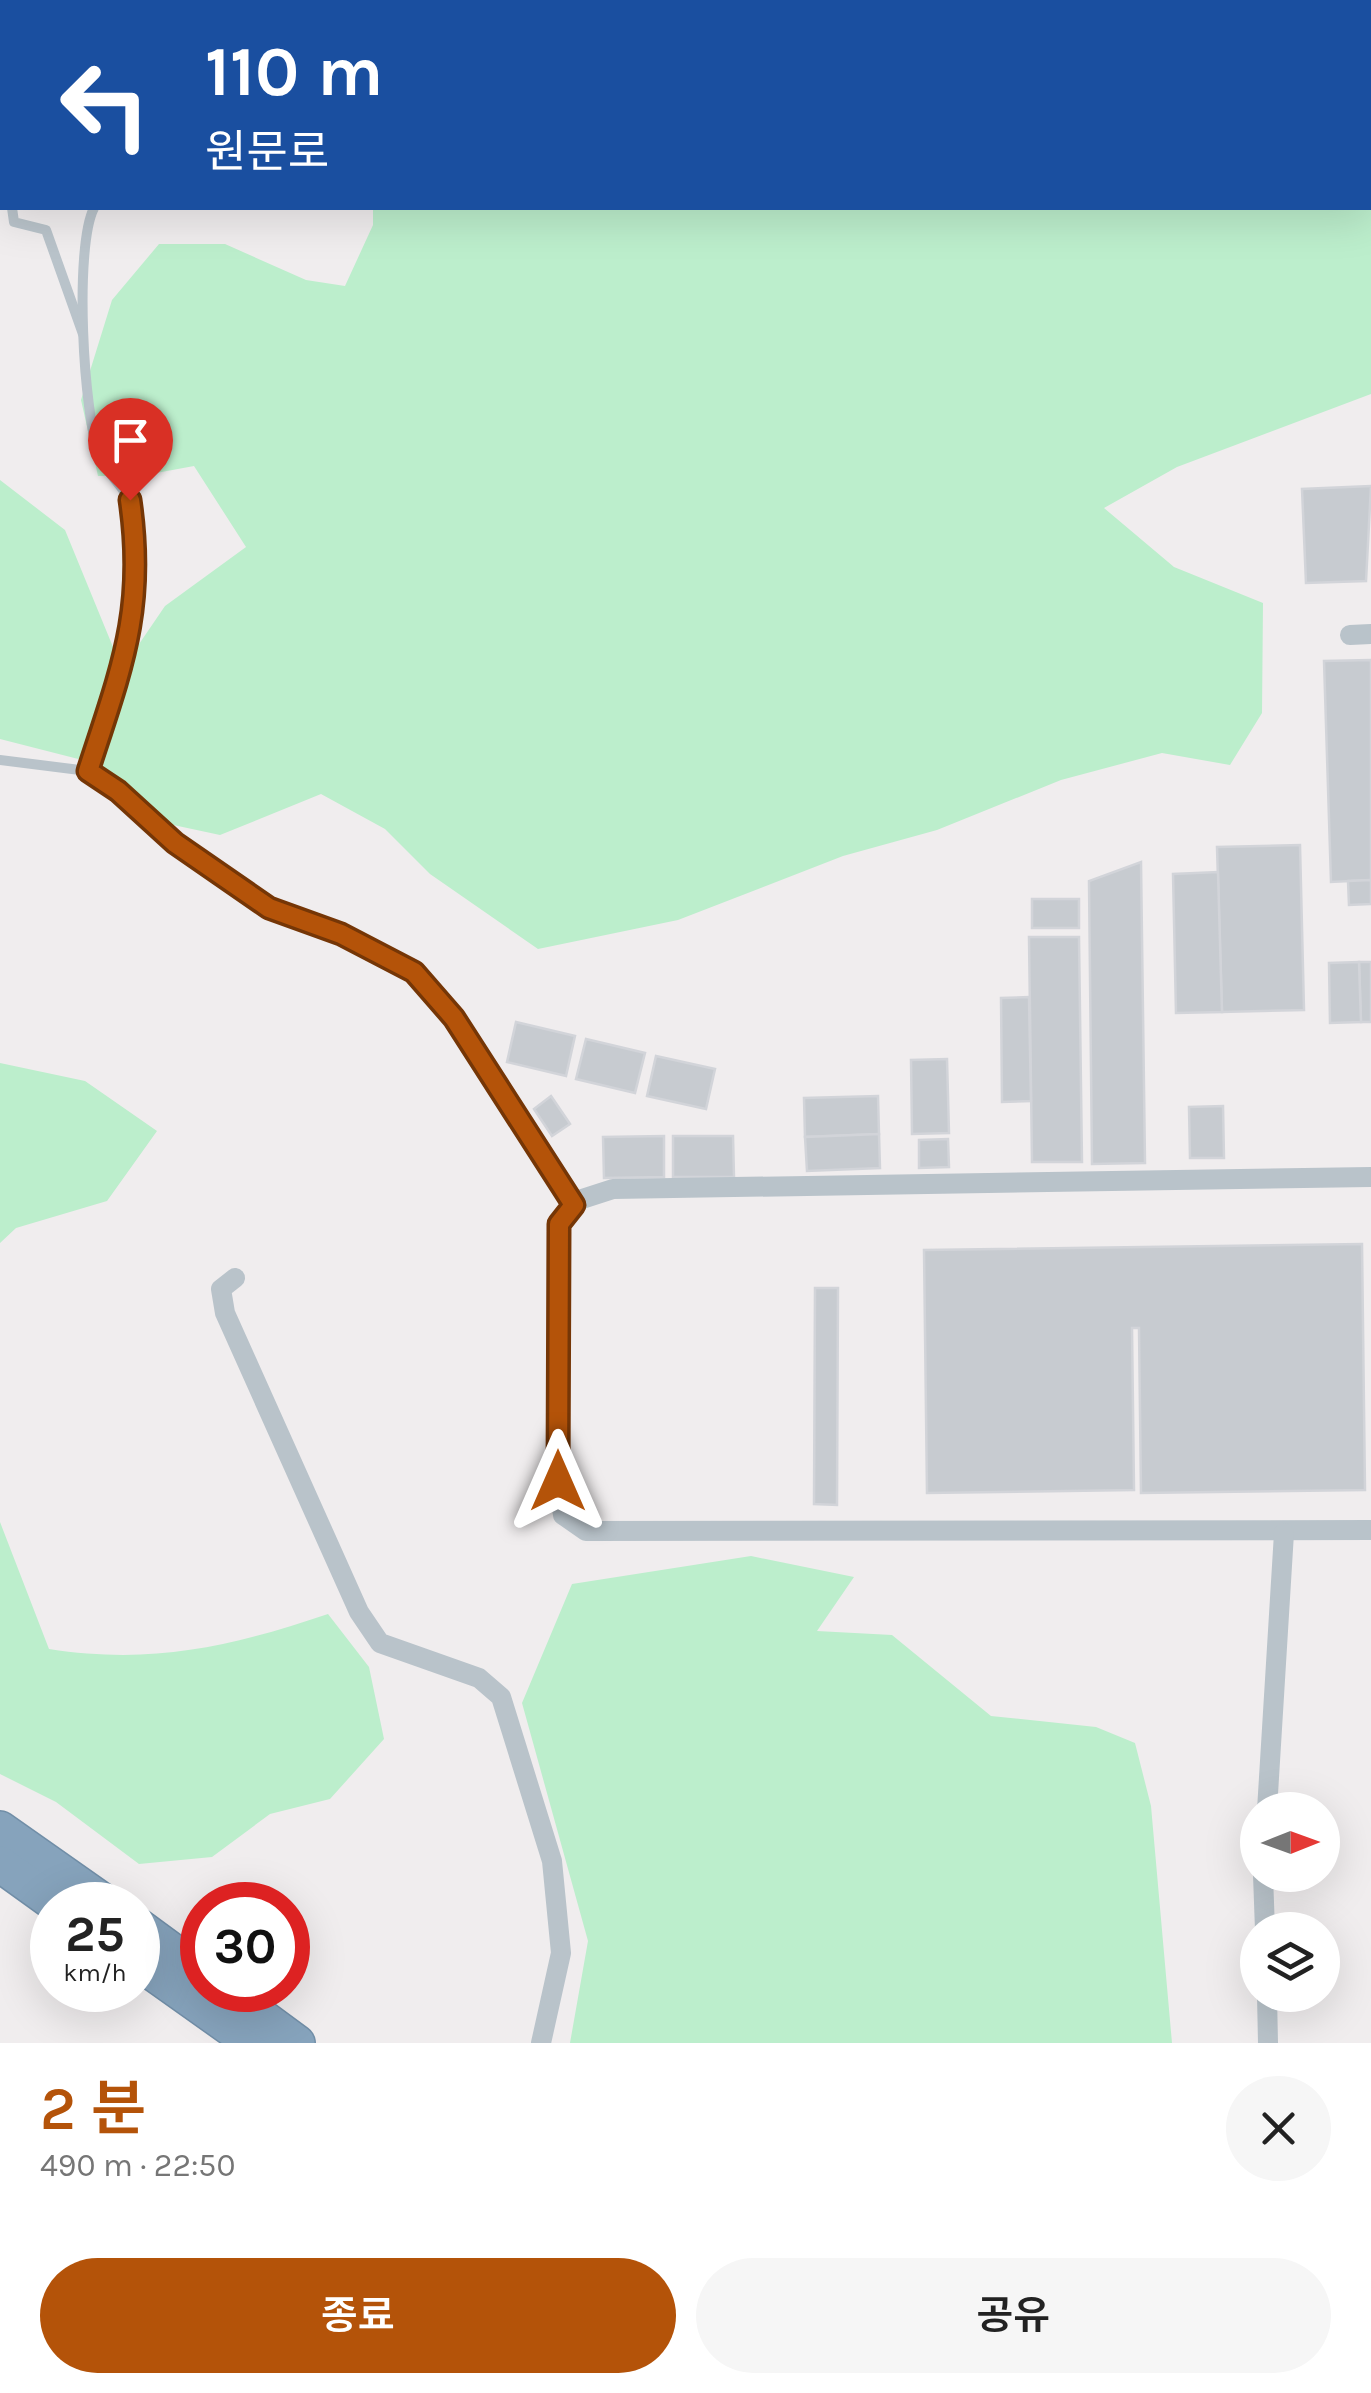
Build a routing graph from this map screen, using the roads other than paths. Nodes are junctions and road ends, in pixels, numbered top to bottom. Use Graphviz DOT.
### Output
graph roads {
  1 [pos="12,210"];
  2 [pos="94,210"];
  3 [pos="87,345"];
  4 [pos="0,760"];
  5 [pos="88,771"];
  6 [pos="1371,1177"];
  7 [pos="574,1205"];
  8 [pos="235,1278"];
  9 [pos="1371,1530"];
  10 [pos="1284,1532"];
  11 [pos="1268,1792"];
  12 [pos="0,1829"];
  13 [pos="0,1864"];
  14 [pos="75,1882"];
  15 [pos="30,1886"];
  16 [pos="160,1949"];
  17 [pos="180,1970"];
  18 [pos="208,2012"];
  19 [pos="221,2012"];
  20 [pos="256,2012"];
  21 [pos="1267,2012"];
  22 [pos="226,2043"];
  23 [pos="252,2043"];
  24 [pos="298,2043"];
  25 [pos="541,2043"];
  26 [pos="1268,2043"];
  1 -- 3 [label="lane"];
  2 -- 3 [label="lane"];
  3 -- 5 [label="lane"];
  4 -- 5 [label="lane"];
  5 -- 7 [label="lane"];
  6 -- 7 [label="street"];
  7 -- 10 [label="street"];
  8 -- 25 [label="street"];
  9 -- 10 [label="street"];
  10 -- 11 [label="street"];
  12 -- 14 [label="highway"];
  13 -- 15 [label="highway"];
  16 -- 17 [label="highway"];
  18 -- 22 [label="lane"];
  19 -- 23 [label="highway"];
  20 -- 24 [label="highway"];
  21 -- 26 [label="street"];
}
